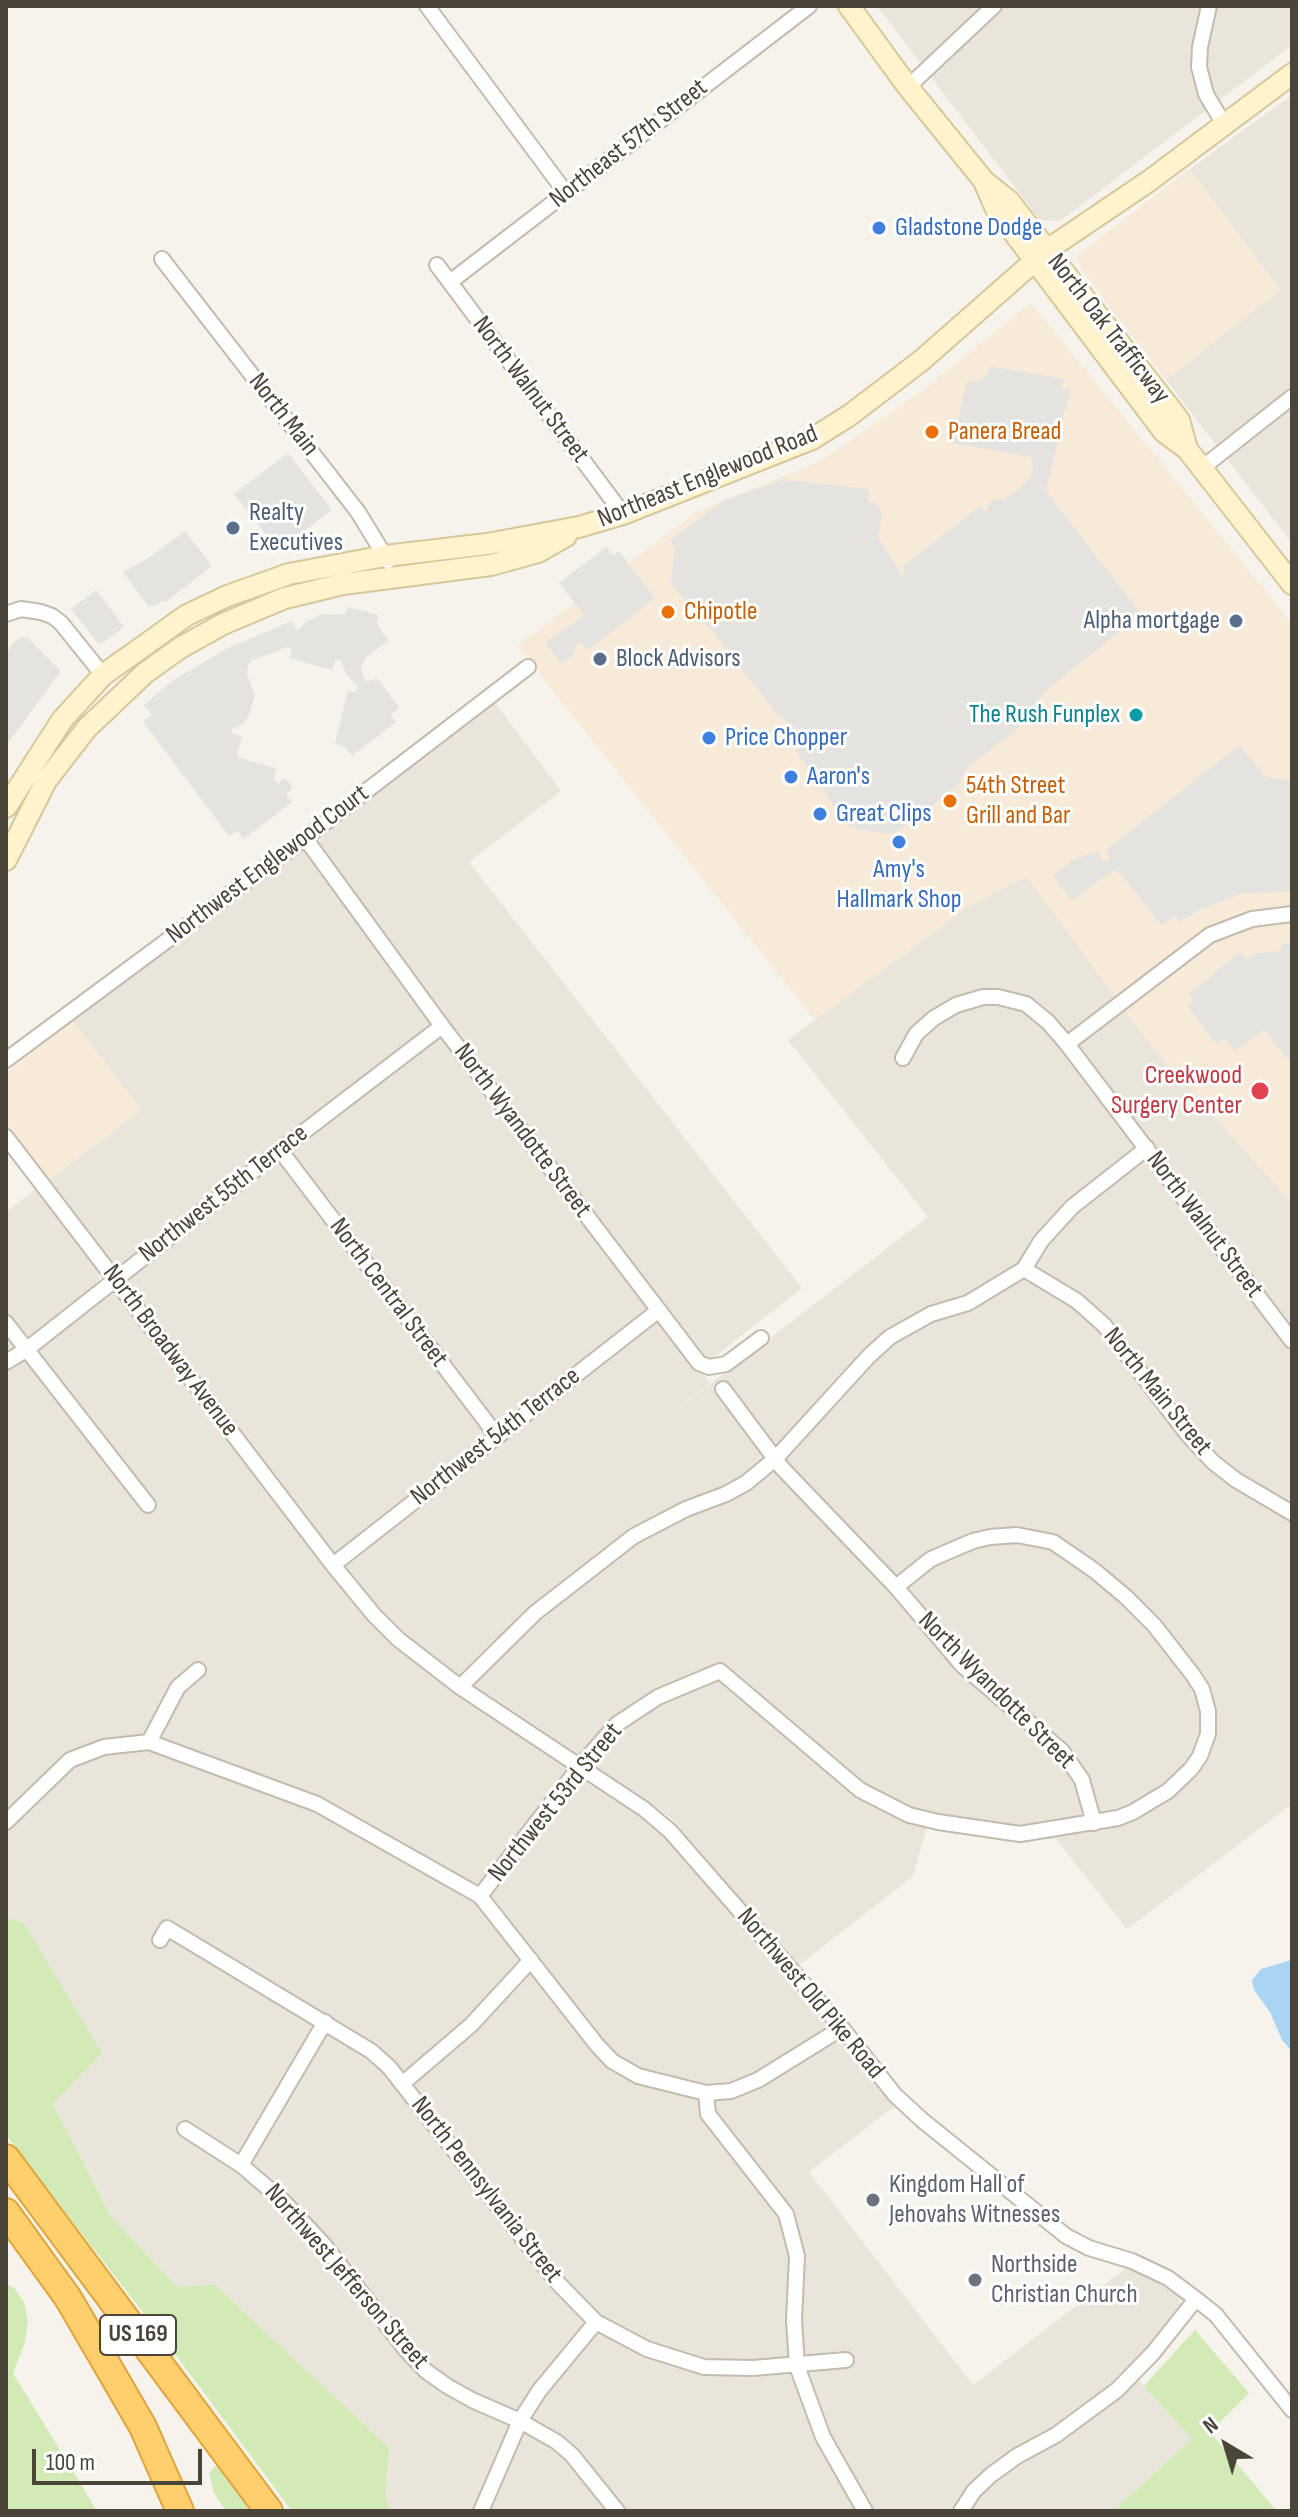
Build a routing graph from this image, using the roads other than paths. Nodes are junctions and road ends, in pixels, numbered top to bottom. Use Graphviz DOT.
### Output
graph roads {
  1 [pos="427,6"];
  2 [pos="809,6"];
  3 [pos="849,6"];
  4 [pos="994,6"];
  5 [pos="1209,6"];
  6 [pos="1292,74"];
  7 [pos="908,87"];
  8 [pos="1225,126"];
  9 [pos="566,193"];
  10 [pos="1041,256"];
  11 [pos="162,259"];
  12 [pos="437,265"];
  13 [pos="450,282"];
  14 [pos="1292,397"];
  15 [pos="1202,468"];
  16 [pos="623,514"];
  17 [pos="579,527"];
  18 [pos="385,556"];
  19 [pos="396,576"];
  20 [pos="1292,584"];
  21 [pos="6,614"];
  22 [pos="528,667"];
  23 [pos="103,675"];
  24 [pos="6,807"];
  25 [pos="305,838"];
  26 [pos="6,860"];
  27 [pos="1292,914"];
  28 [pos="442,1026"];
  29 [pos="1067,1044"];
  30 [pos="903,1058"];
  31 [pos="6,1060"];
  32 [pos="6,1137"];
  33 [pos="1147,1148"];
  34 [pos="280,1150"];
  35 [pos="1024,1269"];
  36 [pos="116,1280"];
  37 [pos="659,1310"];
  38 [pos="6,1323"];
  39 [pos="761,1338"];
  40 [pos="1292,1341"];
  41 [pos="26,1350"];
  42 [pos="6,1362"];
  43 [pos="723,1389"];
  44 [pos="497,1436"];
  45 [pos="775,1459"];
  46 [pos="148,1505"];
  47 [pos="1292,1513"];
  48 [pos="333,1565"];
  49 [pos="896,1587"];
  50 [pos="198,1670"];
  51 [pos="460,1687"];
  52 [pos="149,1742"];
  53 [pos="581,1765"];
  54 [pos="6,1822"];
  55 [pos="1094,1823"];
  56 [pos="480,1896"];
  57 [pos="160,1940"];
  58 [pos="531,1960"];
  59 [pos="325,2022"];
  60 [pos="842,2028"];
  61 [pos="402,2084"];
  62 [pos="706,2093"];
  63 [pos="185,2129"];
  64 [pos="6,2158"];
  65 [pos="241,2165"];
  66 [pos="6,2212"];
  67 [pos="1196,2299"];
  68 [pos="596,2322"];
  69 [pos="846,2360"];
  70 [pos="797,2366"];
  71 [pos="1292,2410"];
  72 [pos="520,2421"];
  73 [pos="180,2511"];
  74 [pos="269,2511"];
  75 [pos="481,2511"];
  76 [pos="617,2511"];
  77 [pos="865,2511"];
  78 [pos="961,2511"];
  1 -- 9 [label="street"];
  2 -- 9 [label="street, Northeast 57th Street"];
  3 -- 7 [label="main road, North Oak Trafficway"];
  4 -- 7 [label="street"];
  5 -- 8 [label="street"];
  6 -- 8 [label="main road, Northeast Englewood Road"];
  7 -- 10 [label="main road, North Oak Trafficway"];
  8 -- 10 [label="main road, Northeast Englewood Road"];
  9 -- 13 [label="street, Northeast 57th Street"];
  10 -- 15 [label="main road, North Oak Trafficway"];
  10 -- 16 [label="main road, Northeast Englewood Road"];
  11 -- 18 [label="street, North Main"];
  12 -- 13 [label="street, North Walnut Street"];
  13 -- 16 [label="street, North Walnut Street"];
  14 -- 15 [label="street"];
  15 -- 20 [label="main road, North Oak Trafficway"];
  16 -- 17 [label="main road, Northeast Englewood Road"];
  17 -- 18 [label="main road, Northeast Englewood Road"];
  17 -- 19 [label="main road, Northeast Englewood Road"];
  18 -- 19 [label="street, North Main"];
  18 -- 23 [label="main road, Northeast Englewood Road"];
  19 -- 26 [label="main road, Northeast Englewood Road"];
  21 -- 23 [label="street"];
  22 -- 25 [label="street, Northwest Englewood Court"];
  23 -- 24 [label="main road, Northeast Englewood Road"];
  25 -- 28 [label="street, North Wyandotte Street"];
  25 -- 31 [label="street, Northwest Englewood Court"];
  27 -- 29 [label="street"];
  28 -- 34 [label="street, Northwest 55th Terrace"];
  28 -- 37 [label="street, North Wyandotte Street"];
  29 -- 30 [label="street, North Walnut Street"];
  29 -- 33 [label="street, North Walnut Street"];
  32 -- 36 [label="street, North Broadway Avenue"];
  33 -- 35 [label="street"];
  33 -- 40 [label="street, North Walnut Street"];
  34 -- 36 [label="street, Northwest 55th Terrace"];
  34 -- 44 [label="street, North Central Street"];
  35 -- 45 [label="street"];
  35 -- 47 [label="street, North Main Street"];
  36 -- 41 [label="street, Northwest 55th Terrace"];
  36 -- 48 [label="street, North Broadway Avenue"];
  37 -- 39 [label="street, North Wyandotte Street"];
  37 -- 44 [label="street, Northwest 54th Terrace"];
  38 -- 41 [label="street"];
  41 -- 42 [label="street, Northwest 55th Terrace"];
  41 -- 46 [label="street"];
  43 -- 45 [label="street, North Wyandotte Street"];
  44 -- 48 [label="street, Northwest 54th Terrace"];
  45 -- 49 [label="street, North Wyandotte Street"];
  45 -- 51 [label="street"];
  48 -- 51 [label="street, Northwest Old Pike Road"];
  49 -- 55 [label="street, North Wyandotte Street"];
  49 -- 55 [label="street"];
  50 -- 52 [label="street"];
  51 -- 53 [label="street, Northwest Old Pike Road"];
  52 -- 54 [label="street"];
  52 -- 56 [label="street"];
  53 -- 55 [label="street, Northwest 53rd Street"];
  53 -- 56 [label="street, Northwest 53rd Street"];
  53 -- 60 [label="street, Northwest Old Pike Road"];
  56 -- 58 [label="street"];
  57 -- 59 [label="street, North Pennsylvania Street"];
  58 -- 61 [label="street"];
  58 -- 62 [label="street"];
  59 -- 61 [label="street, North Pennsylvania Street"];
  59 -- 65 [label="street"];
  60 -- 62 [label="street"];
  60 -- 67 [label="street, Northwest Old Pike Road"];
  61 -- 68 [label="street, North Pennsylvania Street"];
  62 -- 70 [label="street"];
  63 -- 65 [label="street, Northwest Jefferson Street"];
  64 -- 74 [label="highway, US 169"];
  65 -- 72 [label="street, Northwest Jefferson Street"];
  66 -- 73 [label="highway, US 169"];
  67 -- 71 [label="street, Northwest Old Pike Road"];
  67 -- 78 [label="street"];
  68 -- 70 [label="street, North Pennsylvania Street"];
  68 -- 72 [label="street"];
  69 -- 70 [label="street, North Pennsylvania Street"];
  70 -- 77 [label="street"];
  72 -- 75 [label="street"];
  72 -- 76 [label="street, Northwest Jefferson Street"];
}
